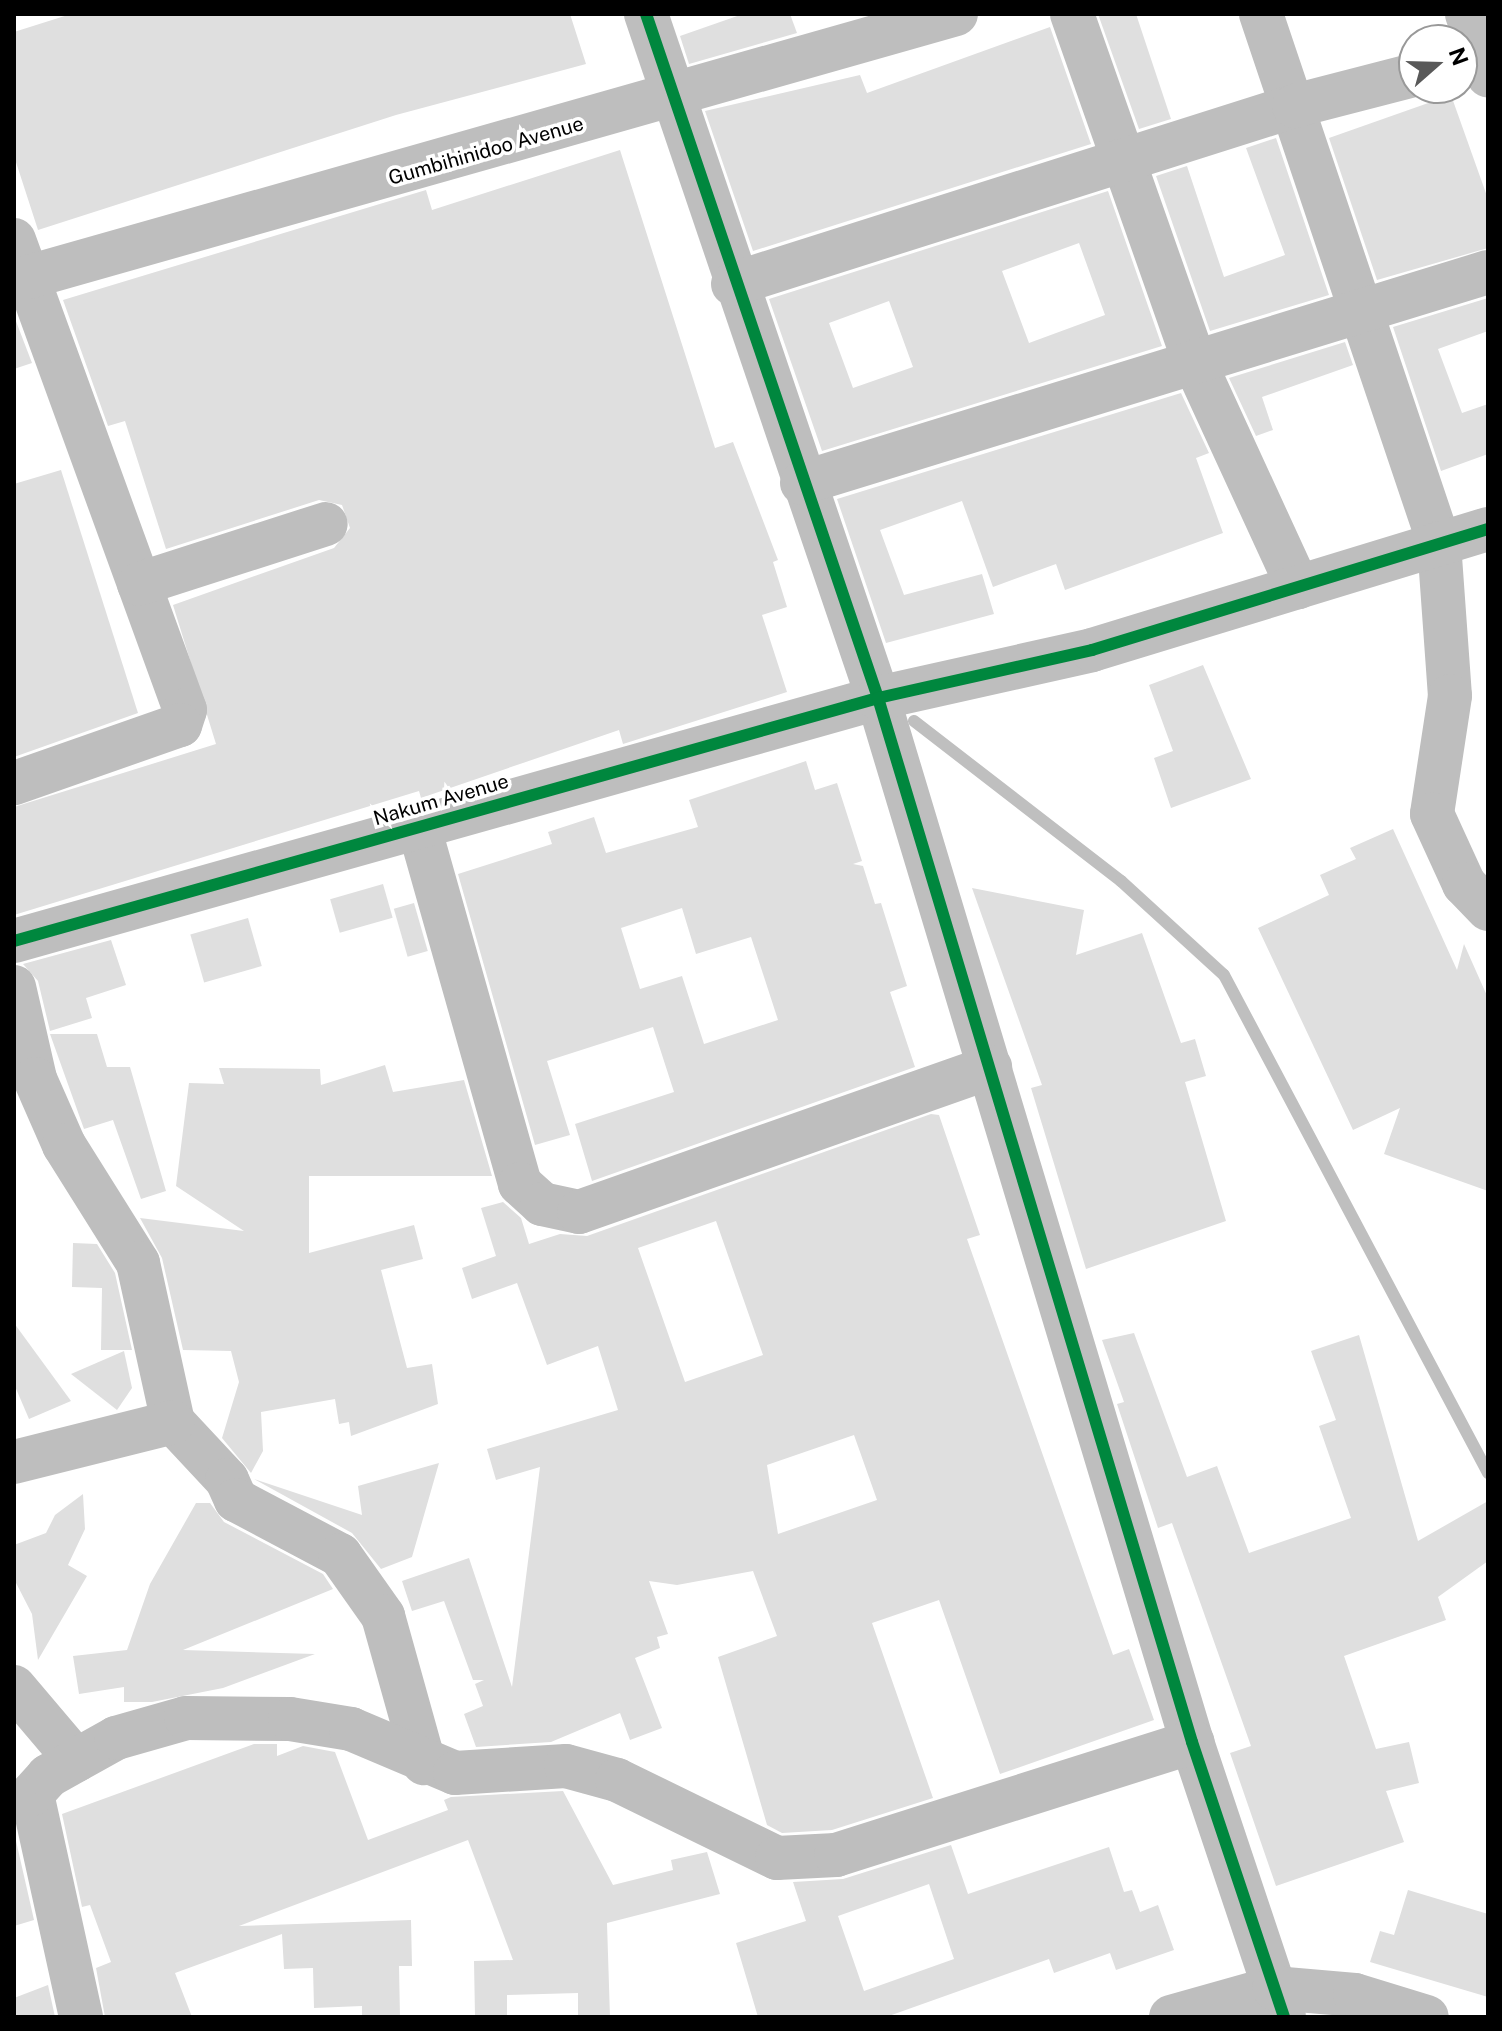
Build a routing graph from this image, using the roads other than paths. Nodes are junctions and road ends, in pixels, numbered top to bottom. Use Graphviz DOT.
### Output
graph roads {
  1 [pos="646,14"];
  2 [pos="956,14"];
  3 [pos="1072,14"];
  4 [pos="1261,14"];
  5 [pos="1467,14"];
  6 [pos="1480,62"];
  7 [pos="1398,79"];
  8 [pos="673,99"];
  9 [pos="1294,106"];
  10 [pos="1122,160"];
  11 [pos="18,266"];
  12 [pos="1488,272"];
  13 [pos="733,284"];
  14 [pos="1365,312"];
  15 [pos="1194,361"];
  16 [pos="802,483"];
  17 [pos="326,524"];
  18 [pos="1488,529"];
  19 [pos="1439,543"];
  20 [pos="139,584"];
  21 [pos="1298,587"];
  22 [pos="878,698"];
  23 [pos="14,783"];
  24 [pos="419,827"];
  25 [pos="1488,909"];
  26 [pos="14,941"];
  27 [pos="14,987"];
  28 [pos="990,1067"];
  29 [pos="173,1422"];
  30 [pos="14,1462"];
  31 [pos="14,1687"];
  32 [pos="1192,1742"];
  33 [pos="76,1760"];
  34 [pos="424,1763"];
  35 [pos="1279,2002"];
  36 [pos="81,2017"];
  37 [pos="1171,2017"];
  38 [pos="1427,2017"];
  1 -- 8 [label="street"];
  2 -- 8 [label="street, Gumbihinidoo Avenue"];
  3 -- 10 [label="street"];
  4 -- 9 [label="street"];
  5 -- 6 [label="street"];
  7 -- 9 [label="street"];
  8 -- 11 [label="street, Gumbihinidoo Avenue"];
  8 -- 13 [label="street"];
  9 -- 10 [label="street"];
  9 -- 14 [label="street"];
  10 -- 13 [label="street"];
  10 -- 15 [label="street"];
  11 -- 20 [label="street"];
  12 -- 14 [label="street"];
  13 -- 16 [label="street"];
  14 -- 15 [label="street"];
  14 -- 19 [label="street"];
  15 -- 16 [label="street"];
  15 -- 21 [label="street"];
  16 -- 22 [label="street"];
  17 -- 20 [label="street"];
  18 -- 19 [label="street, Nakum Avenue"];
  19 -- 21 [label="street, Nakum Avenue"];
  19 -- 25 [label="street"];
  20 -- 23 [label="street"];
  21 -- 22 [label="street, Nakum Avenue"];
  22 -- 24 [label="street, Nakum Avenue"];
  22 -- 28 [label="street"];
  24 -- 26 [label="street, Nakum Avenue"];
  24 -- 28 [label="street"];
  27 -- 29 [label="street"];
  28 -- 32 [label="street"];
  29 -- 30 [label="street"];
  29 -- 34 [label="street"];
  31 -- 33 [label="street"];
  32 -- 34 [label="street"];
  32 -- 35 [label="street"];
  33 -- 34 [label="street"];
  33 -- 36 [label="street"];
  35 -- 37 [label="street"];
  35 -- 38 [label="street"];
}
